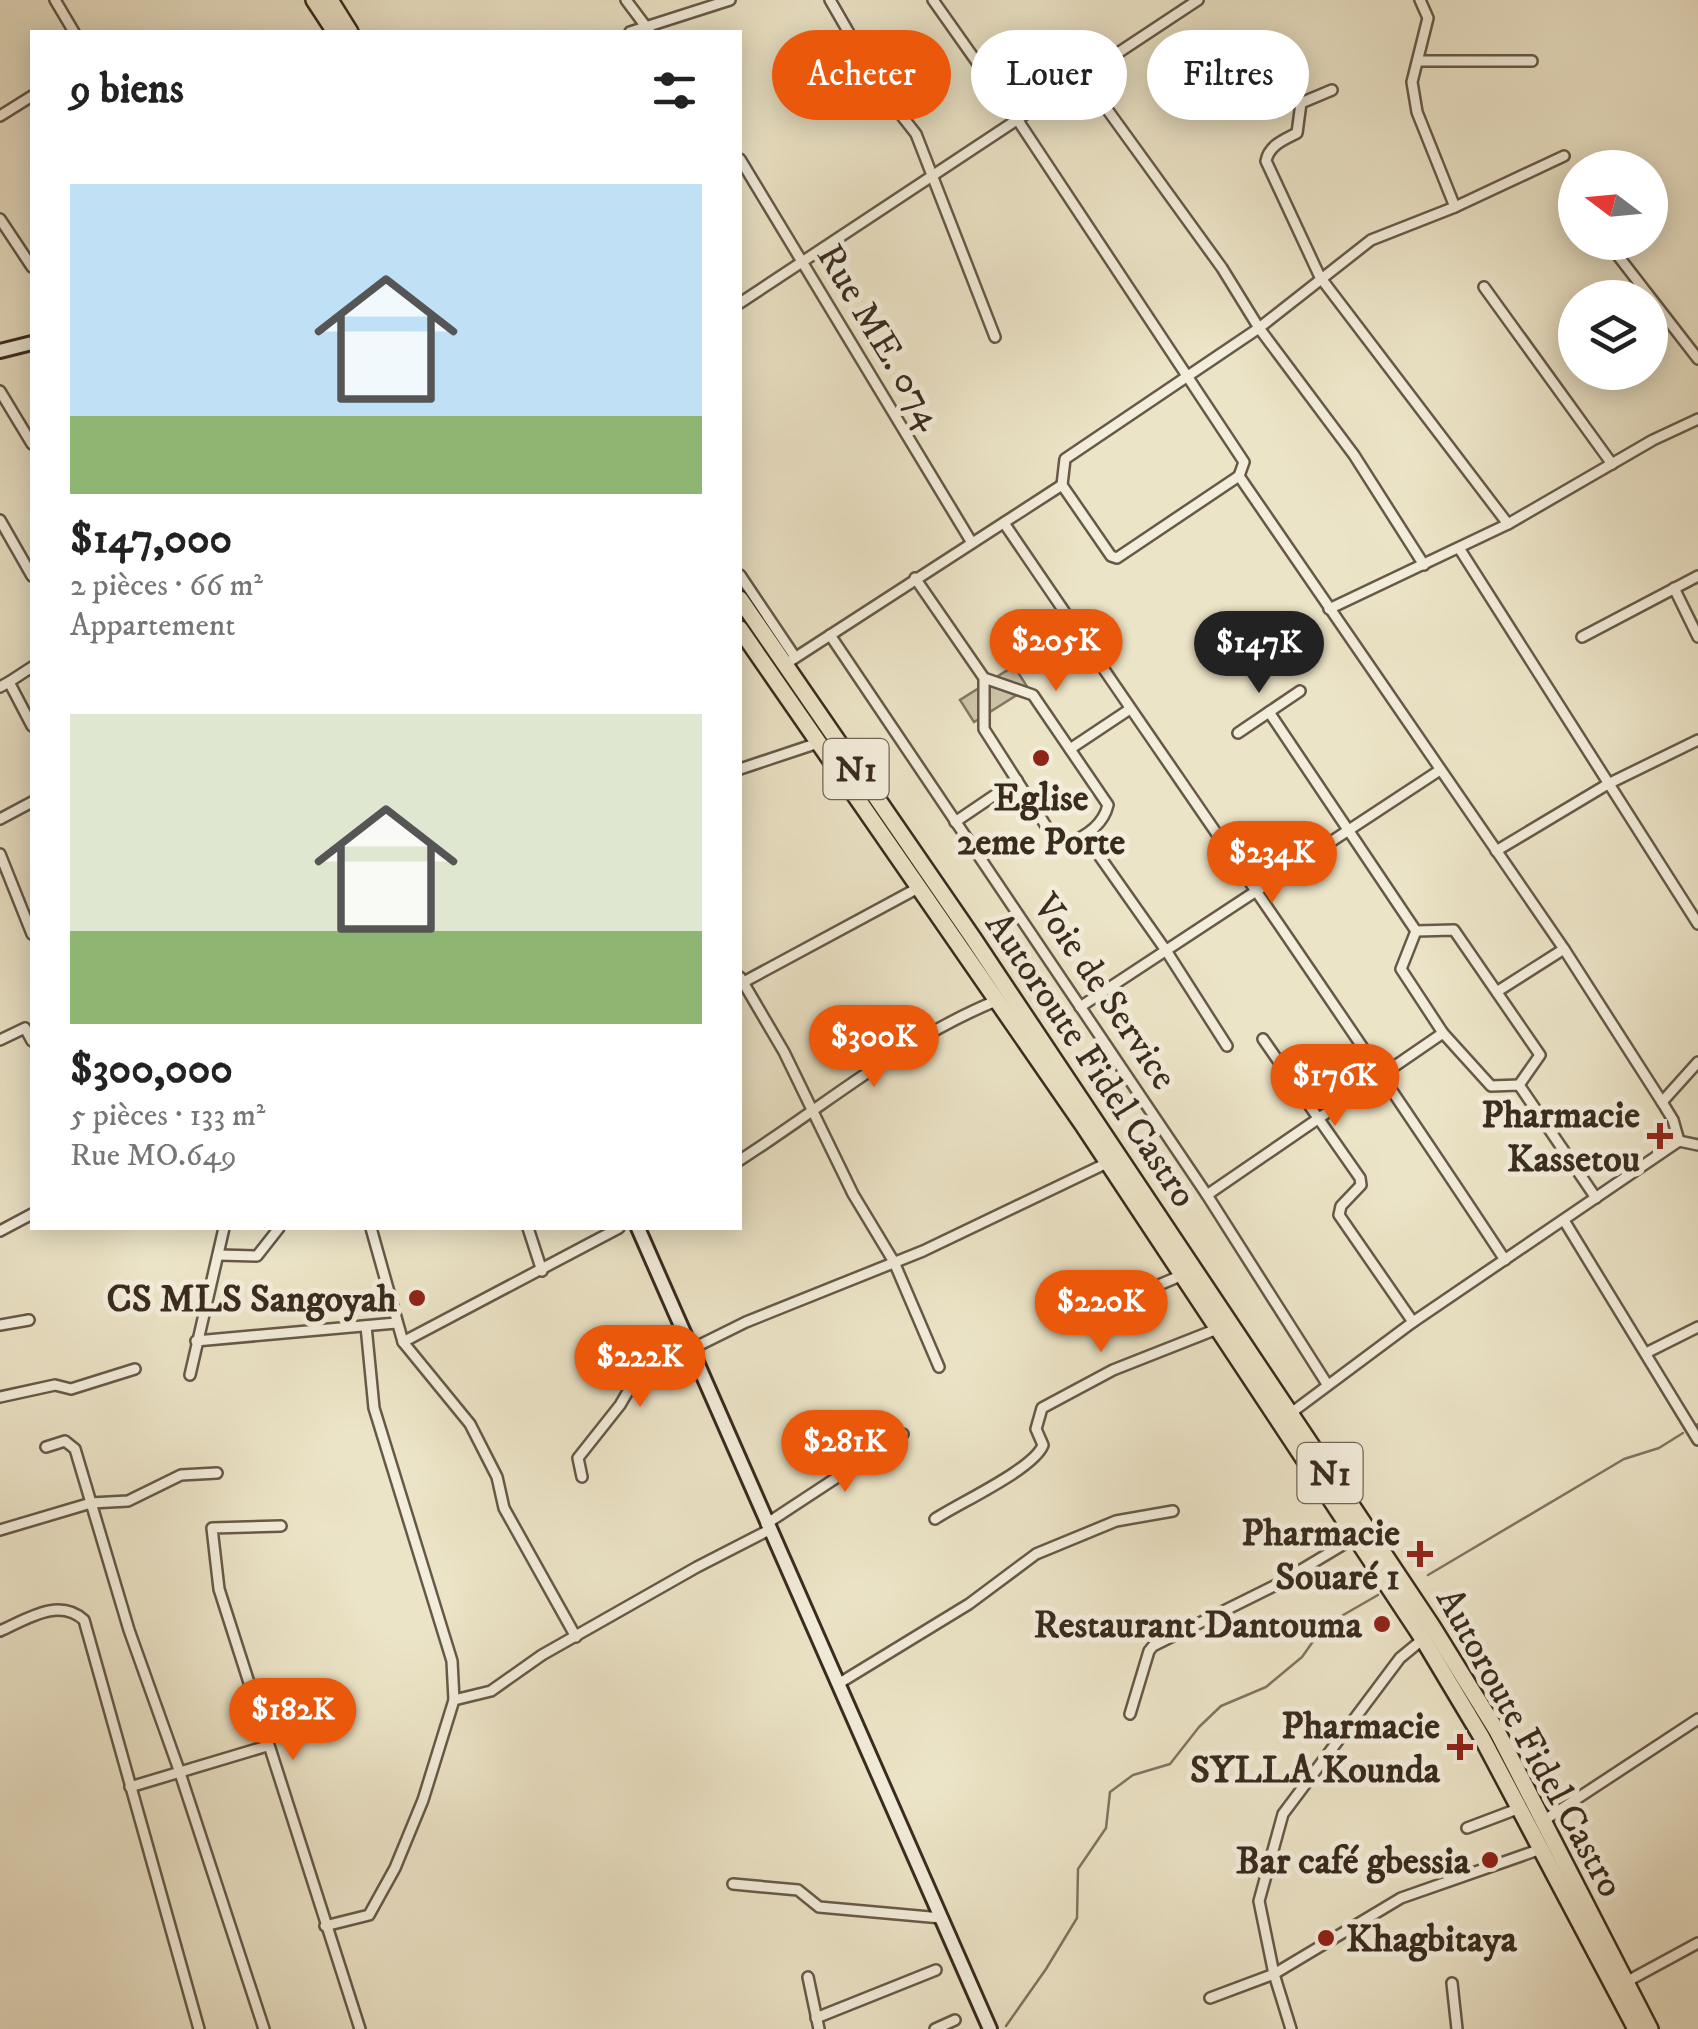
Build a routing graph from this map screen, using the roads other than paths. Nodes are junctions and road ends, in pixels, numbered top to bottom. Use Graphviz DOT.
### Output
graph roads {
  1 [pos="55,0"];
  2 [pos="314,0"];
  3 [pos="330,0"];
  4 [pos="626,0"];
  5 [pos="730,0"];
  6 [pos="830,0"];
  7 [pos="933,0"];
  8 [pos="1198,0"];
  9 [pos="1420,0"];
  10 [pos="73,30"];
  11 [pos="334,30"];
  12 [pos="349,30"];
  13 [pos="648,30"];
  14 [pos="1127,47"];
  15 [pos="971,54"];
  16 [pos="1419,61"];
  17 [pos="1532,61"];
  18 [pos="1332,90"];
  19 [pos="30,97"];
  20 [pos="0,116"];
  21 [pos="1016,120"];
  22 [pos="1018,120"];
  23 [pos="1115,120"];
  24 [pos="1558,159"];
  25 [pos="742,163"];
  26 [pos="932,178"];
  27 [pos="1455,208"];
  28 [pos="0,219"];
  29 [pos="1621,260"];
  30 [pos="30,263"];
  31 [pos="802,263"];
  32 [pos="1320,277"];
  33 [pos="1484,288"];
  34 [pos="742,302"];
  35 [pos="1258,328"];
  36 [pos="995,337"];
  37 [pos="30,343"];
  38 [pos="0,350"];
  39 [pos="1698,359"];
  40 [pos="1186,376"];
  41 [pos="0,391"];
  42 [pos="1698,419"];
  43 [pos="30,441"];
  44 [pos="1612,464"];
  45 [pos="1238,476"];
  46 [pos="1062,485"];
  47 [pos="0,520"];
  48 [pos="1004,523"];
  49 [pos="1508,524"];
  50 [pos="972,543"];
  51 [pos="1460,548"];
  52 [pos="1424,565"];
  53 [pos="30,572"];
  54 [pos="1698,576"];
  55 [pos="915,578"];
  56 [pos="1674,588"];
  57 [pos="744,598"];
  58 [pos="1329,609"];
  59 [pos="742,633"];
  60 [pos="830,635"];
  61 [pos="1582,637"];
  62 [pos="1698,637"];
  63 [pos="790,661"];
  64 [pos="30,668"];
  65 [pos="984,678"];
  66 [pos="5,684"];
  67 [pos="1300,691"];
  68 [pos="1130,709"];
  69 [pos="1269,712"];
  70 [pos="30,723"];
  71 [pos="1238,732"];
  72 [pos="1698,740"];
  73 [pos="818,743"];
  74 [pos="1070,748"];
  75 [pos="742,768"];
  76 [pos="1440,770"];
  77 [pos="1016,780"];
  78 [pos="1608,784"];
  79 [pos="30,803"];
  80 [pos="0,818"];
  81 [pos="954,822"];
  82 [pos="1349,831"];
  83 [pos="1086,837"];
  84 [pos="1496,851"];
  85 [pos="0,854"];
  86 [pos="918,888"];
  87 [pos="1256,894"];
  88 [pos="1698,924"];
  89 [pos="30,929"];
  90 [pos="1416,932"];
  91 [pos="1564,950"];
  92 [pos="1167,952"];
  93 [pos="742,980"];
  94 [pos="742,983"];
  95 [pos="1498,991"];
  96 [pos="998,1000"];
  97 [pos="1080,1007"];
  98 [pos="1443,1034"];
  99 [pos="30,1035"];
  100 [pos="1,1039"];
  101 [pos="1264,1039"];
  102 [pos="1226,1046"];
  103 [pos="1698,1062"];
  104 [pos="1382,1073"];
  105 [pos="1519,1085"];
  106 [pos="1662,1102"];
  107 [pos="812,1109"];
  108 [pos="1318,1118"];
  109 [pos="1680,1141"];
  110 [pos="1698,1145"];
  111 [pos="742,1159"];
  112 [pos="1107,1163"];
  113 [pos="1208,1194"];
  114 [pos="1596,1198"];
  115 [pos="30,1215"];
  116 [pos="1565,1222"];
  117 [pos="0,1229"];
  118 [pos="224,1230"];
  119 [pos="278,1230"];
  120 [pos="372,1230"];
  121 [pos="529,1230"];
  122 [pos="614,1230"];
  123 [pos="639,1230"];
  124 [pos="219,1255"];
  125 [pos="1506,1260"];
  126 [pos="894,1262"];
  127 [pos="542,1271"];
  128 [pos="1180,1276"];
  129 [pos="29,1320"];
  130 [pos="1076,1320"];
  131 [pos="1414,1322"];
  132 [pos="396,1323"];
  133 [pos="0,1325"];
  134 [pos="366,1326"];
  135 [pos="1698,1327"];
  136 [pos="1217,1329"];
  137 [pos="402,1340"];
  138 [pos="196,1341"];
  139 [pos="689,1347"];
  140 [pos="1646,1353"];
  141 [pos="939,1367"];
  142 [pos="135,1369"];
  143 [pos="190,1376"];
  144 [pos="1327,1384"];
  145 [pos="0,1397"];
  146 [pos="1291,1413"];
  147 [pos="903,1434"];
  148 [pos="1698,1440"];
  149 [pos="46,1447"];
  150 [pos="216,1473"];
  151 [pos="582,1477"];
  152 [pos="91,1503"];
  153 [pos="1173,1512"];
  154 [pos="935,1519"];
  155 [pos="281,1526"];
  156 [pos="768,1527"];
  157 [pos="0,1530"];
  158 [pos="1356,1537"];
  159 [pos="0,1630"];
  160 [pos="576,1637"];
  161 [pos="1423,1640"];
  162 [pos="838,1684"];
  163 [pos="454,1700"];
  164 [pos="1130,1714"];
  165 [pos="1698,1719"];
  166 [pos="268,1746"];
  167 [pos="179,1770"];
  168 [pos="130,1787"];
  169 [pos="1520,1808"];
  170 [pos="1543,1821"];
  171 [pos="1467,1828"];
  172 [pos="1541,1849"];
  173 [pos="733,1884"];
  174 [pos="941,1918"];
  175 [pos="325,1926"];
  176 [pos="1698,1943"];
  177 [pos="936,1970"];
  178 [pos="1274,1974"];
  179 [pos="808,1977"];
  180 [pos="1452,1982"];
  181 [pos="1626,1982"];
  182 [pos="1210,1998"];
  183 [pos="955,2020"];
  184 [pos="818,2024"];
  185 [pos="199,2029"];
  186 [pos="264,2029"];
  187 [pos="360,2029"];
  188 [pos="935,2029"];
  189 [pos="990,2029"];
  190 [pos="1291,2029"];
  191 [pos="1457,2029"];
  192 [pos="1636,2029"];
  193 [pos="1650,2029"];
  1 -- 10 [label="street"];
  2 -- 11 [label="highway"];
  3 -- 12 [label="highway"];
  4 -- 13 [label="street"];
  5 -- 13 [label="street"];
  6 -- 26 [label="street"];
  7 -- 15 [label="street"];
  8 -- 14 [label="street"];
  9 -- 16 [label="street"];
  16 -- 17 [label="street"];
  16 -- 27 [label="street"];
  18 -- 32 [label="street"];
  19 -- 20 [label="street"];
  21 -- 26 [label="street"];
  22 -- 40 [label="street"];
  23 -- 35 [label="street"];
  24 -- 27 [label="street"];
  25 -- 31 [label="street, Rue ME. 074"];
  26 -- 31 [label="street"];
  26 -- 36 [label="street"];
  27 -- 32 [label="street"];
  28 -- 30 [label="street"];
  29 -- 39 [label="street"];
  31 -- 34 [label="street"];
  31 -- 50 [label="street, Rue ME. 074"];
  32 -- 35 [label="street"];
  32 -- 49 [label="street"];
  33 -- 44 [label="street"];
  35 -- 40 [label="street"];
  35 -- 52 [label="street"];
  37 -- 38 [label="street"];
  40 -- 45 [label="street"];
  40 -- 46 [label="street"];
  41 -- 43 [label="street"];
  42 -- 44 [label="street"];
  44 -- 49 [label="street"];
  45 -- 46 [label="street"];
  45 -- 58 [label="street"];
  46 -- 48 [label="street"];
  47 -- 53 [label="street"];
  48 -- 50 [label="street"];
  48 -- 68 [label="street"];
  49 -- 51 [label="street"];
  50 -- 55 [label="street"];
  51 -- 52 [label="street"];
  51 -- 78 [label="street"];
  52 -- 58 [label="street"];
  54 -- 56 [label="street"];
  55 -- 60 [label="street"];
  55 -- 65 [label="street"];
  56 -- 61 [label="street"];
  56 -- 62 [label="street"];
  57 -- 63 [label="highway, Autoroute Fidel Castro / N1"];
  58 -- 76 [label="street"];
  59 -- 73 [label="highway, Autoroute Fidel Castro / N1"];
  60 -- 63 [label="street"];
  60 -- 81 [label="street, Voie de Service"];
  63 -- 146 [label="highway, Autoroute Fidel Castro / N1"];
  64 -- 66 [label="street"];
  65 -- 74 [label="street"];
  65 -- 77 [label="street"];
  66 -- 70 [label="street"];
  67 -- 69 [label="street"];
  68 -- 74 [label="street"];
  68 -- 87 [label="street"];
  69 -- 71 [label="street"];
  69 -- 82 [label="street"];
  72 -- 78 [label="street"];
  73 -- 75 [label="street"];
  73 -- 86 [label="highway, Autoroute Fidel Castro / N1"];
  74 -- 83 [label="street"];
  76 -- 82 [label="street"];
  76 -- 84 [label="street"];
  77 -- 81 [label="street"];
  77 -- 83 [label="street"];
  78 -- 84 [label="street"];
  78 -- 88 [label="street"];
  79 -- 80 [label="street"];
  81 -- 97 [label="street, Voie de Service"];
  82 -- 87 [label="street"];
  82 -- 90 [label="street"];
  83 -- 92 [label="street"];
  84 -- 91 [label="street"];
  85 -- 89 [label="street"];
  86 -- 93 [label="street"];
  86 -- 96 [label="highway, Autoroute Fidel Castro / N1"];
  87 -- 92 [label="street"];
  87 -- 104 [label="street"];
  90 -- 95 [label="street"];
  90 -- 98 [label="street"];
  91 -- 95 [label="street"];
  91 -- 106 [label="street"];
  92 -- 97 [label="street"];
  92 -- 102 [label="street"];
  94 -- 107 [label="street"];
  95 -- 105 [label="street"];
  96 -- 107 [label="street"];
  96 -- 112 [label="highway, Autoroute Fidel Castro / N1"];
  97 -- 113 [label="street, Voie de Service"];
  98 -- 104 [label="street"];
  98 -- 105 [label="street"];
  99 -- 100 [label="street"];
  101 -- 108 [label="street"];
  103 -- 106 [label="street"];
  104 -- 108 [label="street"];
  104 -- 125 [label="street"];
  105 -- 114 [label="street"];
  106 -- 109 [label="street"];
  107 -- 111 [label="street"];
  107 -- 126 [label="street"];
  108 -- 113 [label="street"];
  108 -- 131 [label="street"];
  109 -- 110 [label="street"];
  109 -- 114 [label="street"];
  112 -- 126 [label="street"];
  112 -- 128 [label="highway, Autoroute Fidel Castro / N1"];
  113 -- 144 [label="street, Voie de Service"];
  114 -- 116 [label="street"];
  115 -- 117 [label="street"];
  116 -- 125 [label="street"];
  116 -- 140 [label="street"];
  118 -- 124 [label="street"];
  119 -- 124 [label="street"];
  120 -- 132 [label="street"];
  121 -- 127 [label="street"];
  122 -- 127 [label="street"];
  123 -- 139 [label="street"];
  124 -- 138 [label="street"];
  125 -- 131 [label="street"];
  126 -- 139 [label="street"];
  126 -- 141 [label="street"];
  127 -- 137 [label="street"];
  128 -- 130 [label="street"];
  128 -- 136 [label="highway, Autoroute Fidel Castro / N1"];
  129 -- 133 [label="street"];
  131 -- 144 [label="street"];
  132 -- 134 [label="street"];
  132 -- 137 [label="street"];
  134 -- 138 [label="street"];
  134 -- 163 [label="street"];
  135 -- 140 [label="street"];
  136 -- 154 [label="street"];
  136 -- 158 [label="highway, Autoroute Fidel Castro / N1"];
  137 -- 160 [label="street"];
  138 -- 143 [label="street"];
  139 -- 151 [label="street"];
  139 -- 156 [label="street"];
  140 -- 148 [label="street"];
  142 -- 145 [label="street"];
  144 -- 146 [label="street"];
  146 -- 170 [label="highway, Autoroute Fidel Castro / N1"];
  147 -- 156 [label="street"];
  149 -- 152 [label="street"];
  150 -- 152 [label="street"];
  152 -- 157 [label="street"];
  152 -- 167 [label="street"];
  153 -- 162 [label="street"];
  155 -- 166 [label="street"];
  156 -- 160 [label="street"];
  156 -- 162 [label="street"];
  158 -- 161 [label="highway, Autoroute Fidel Castro / N1"];
  158 -- 164 [label="street"];
  159 -- 168 [label="street"];
  160 -- 163 [label="street"];
  161 -- 169 [label="highway, Autoroute Fidel Castro / N1"];
  161 -- 178 [label="street"];
  162 -- 174 [label="street"];
  163 -- 175 [label="street"];
  165 -- 170 [label="street"];
  166 -- 167 [label="street"];
  166 -- 175 [label="street"];
  167 -- 168 [label="street"];
  167 -- 186 [label="street"];
  168 -- 185 [label="street"];
  169 -- 171 [label="street"];
  169 -- 172 [label="highway, Autoroute Fidel Castro / N1"];
  170 -- 181 [label="highway, Autoroute Fidel Castro / N1"];
  172 -- 178 [label="street"];
  172 -- 192 [label="highway, Autoroute Fidel Castro / N1"];
  173 -- 174 [label="street"];
  174 -- 189 [label="street"];
  175 -- 187 [label="street"];
  176 -- 181 [label="street"];
  177 -- 184 [label="street"];
  178 -- 182 [label="street"];
  178 -- 190 [label="street"];
  179 -- 184 [label="street"];
  180 -- 191 [label="street"];
  181 -- 193 [label="highway, Autoroute Fidel Castro / N1"];
  183 -- 188 [label="street"];
}
